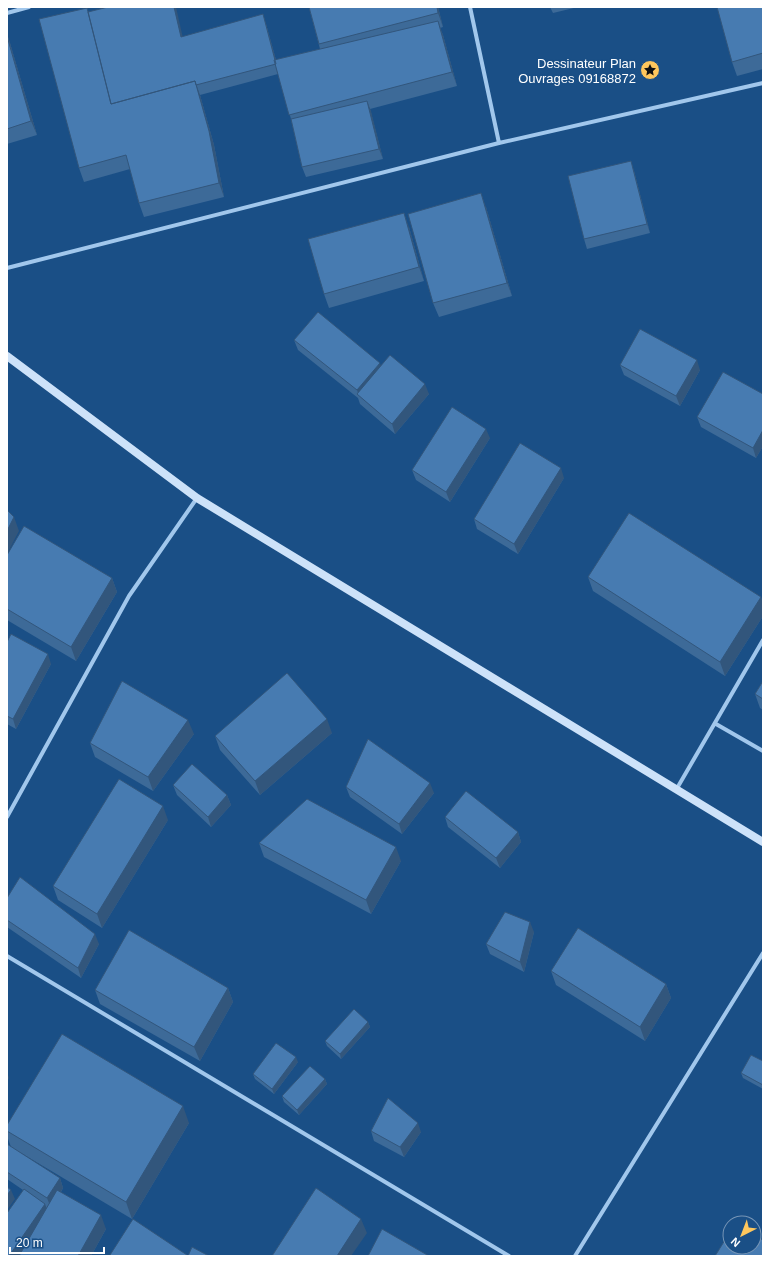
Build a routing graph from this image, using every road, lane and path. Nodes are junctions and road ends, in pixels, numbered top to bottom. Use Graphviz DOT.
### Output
graph roads {
  1 [pos="29,7"];
  2 [pos="470,7"];
  3 [pos="7,13"];
  4 [pos="763,83"];
  5 [pos="499,143"];
  6 [pos="7,268"];
  7 [pos="7,356"];
  8 [pos="197,498"];
  9 [pos="763,640"];
  10 [pos="716,724"];
  11 [pos="763,751"];
  12 [pos="676,790"];
  13 [pos="7,818"];
  14 [pos="763,842"];
  15 [pos="763,953"];
  16 [pos="7,956"];
  17 [pos="509,1256"];
  18 [pos="575,1256"];
  1 -- 3 [label="street"];
  2 -- 5 [label="street"];
  4 -- 5 [label="street"];
  5 -- 6 [label="street"];
  7 -- 8 [label="street"];
  8 -- 12 [label="street"];
  8 -- 13 [label="street"];
  9 -- 10 [label="street"];
  10 -- 11 [label="street"];
  10 -- 12 [label="street"];
  12 -- 14 [label="street"];
  15 -- 18 [label="street"];
  16 -- 17 [label="street"];
}
